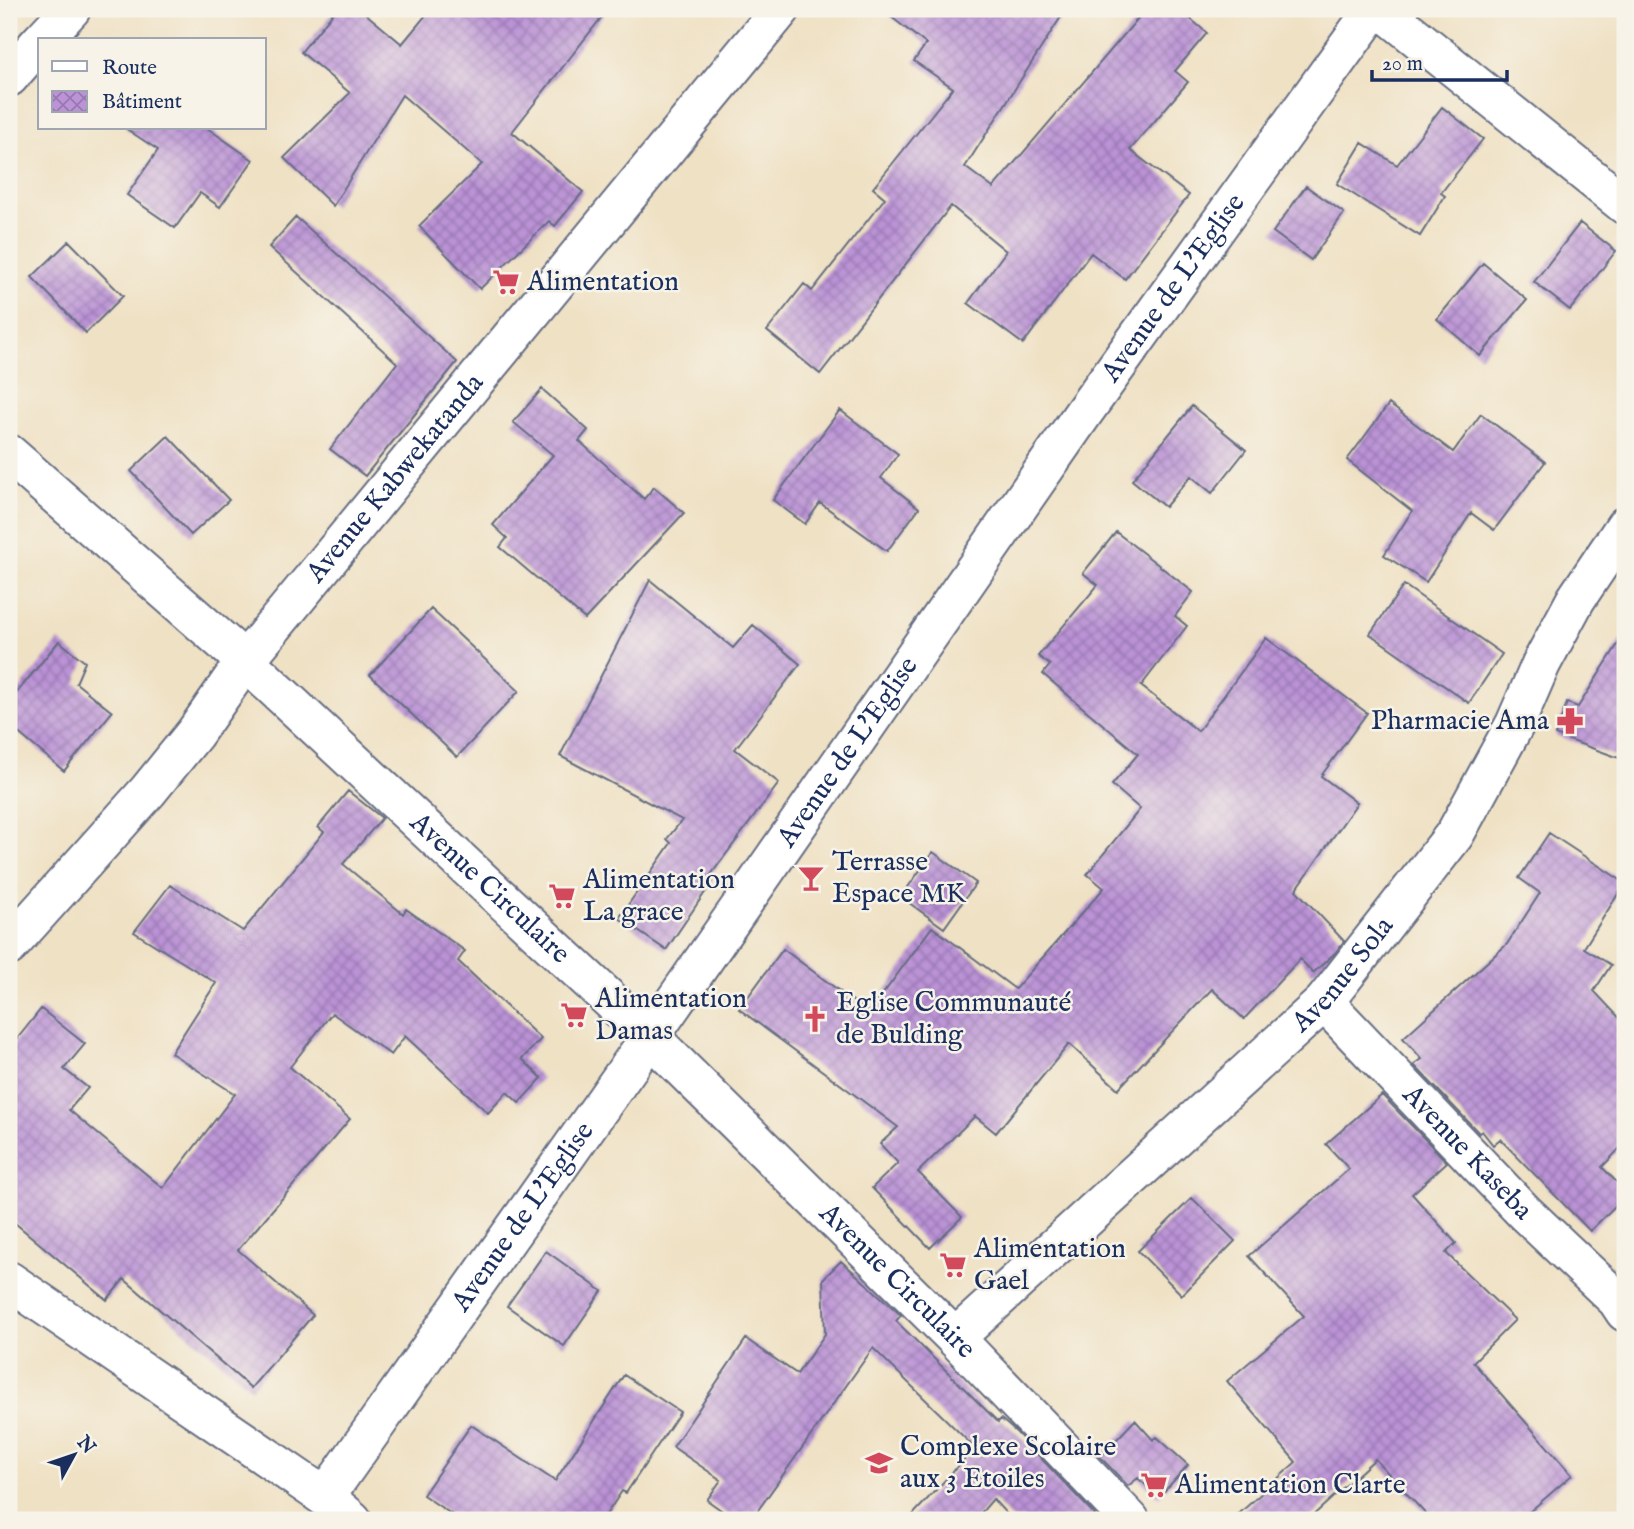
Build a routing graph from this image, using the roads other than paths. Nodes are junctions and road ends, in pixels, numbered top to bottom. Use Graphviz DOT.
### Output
graph roads {
  1 [pos="71,9"];
  2 [pos="781,9"];
  3 [pos="1374,9"];
  4 [pos="1381,9"];
  5 [pos="44,38"];
  6 [pos="38,44"];
  7 [pos="9,76"];
  8 [pos="1625,205"];
  9 [pos="9,454"];
  10 [pos="1625,526"];
  11 [pos="245,661"];
  12 [pos="9,946"];
  13 [pos="1324,1002"];
  14 [pos="650,1037"];
  15 [pos="9,1281"];
  16 [pos="1622,1300"];
  17 [pos="955,1338"];
  18 [pos="338,1508"];
  19 [pos="1130,1520"];
  1 -- 5 [label="street"];
  2 -- 11 [label="street, Avenue Kabwekatanda"];
  3 -- 14 [label="street, Avenue de L'Eglise"];
  4 -- 8 [label="street"];
  6 -- 7 [label="street"];
  9 -- 11 [label="street, Avenue Circulaire"];
  10 -- 13 [label="street, Avenue Sola"];
  11 -- 12 [label="street, Avenue Kabwekatanda"];
  11 -- 14 [label="street, Avenue Circulaire"];
  13 -- 16 [label="street, Avenue Kaseba"];
  13 -- 17 [label="street, Avenue Sola"];
  14 -- 17 [label="street, Avenue Circulaire"];
  14 -- 18 [label="street, Avenue de L'Eglise"];
  15 -- 18 [label="street"];
  17 -- 19 [label="street, Avenue Circulaire"];
}
